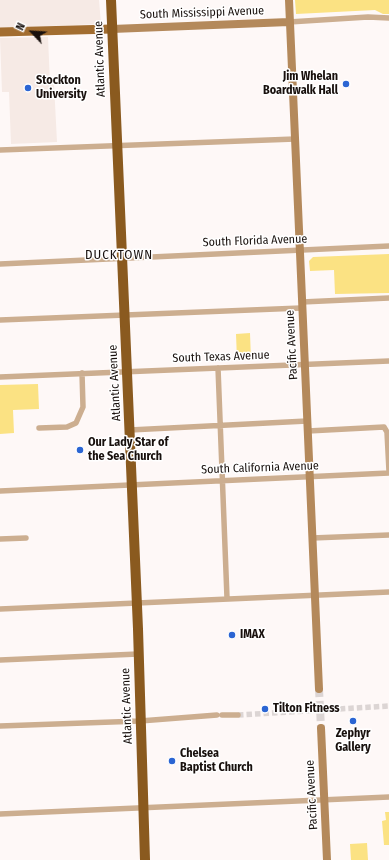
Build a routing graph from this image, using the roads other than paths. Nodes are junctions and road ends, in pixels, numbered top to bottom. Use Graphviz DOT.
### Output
graph roads {
  1 [pos="111,0"];
  2 [pos="289,0"];
  3 [pos="389,18"];
  4 [pos="289,22"];
  5 [pos="112,29"];
  6 [pos="0,32"];
  7 [pos="295,139"];
  8 [pos="117,146"];
  9 [pos="0,150"];
  10 [pos="389,246"];
  11 [pos="299,250"];
  12 [pos="122,258"];
  13 [pos="0,264"];
  14 [pos="389,298"];
  15 [pos="301,305"];
  16 [pos="125,315"];
  17 [pos="0,320"];
  18 [pos="389,361"];
  19 [pos="305,364"];
  20 [pos="218,368"];
  21 [pos="127,372"];
  22 [pos="82,373"];
  23 [pos="0,378"];
  24 [pos="307,420"];
  25 [pos="220,425"];
  26 [pos="40,428"];
  27 [pos="130,430"];
  28 [pos="308,430"];
  29 [pos="389,472"];
  30 [pos="309,478"];
  31 [pos="223,481"];
  32 [pos="132,484"];
  33 [pos="0,492"];
  34 [pos="389,535"];
  35 [pos="26,538"];
  36 [pos="312,538"];
  37 [pos="0,540"];
  38 [pos="389,592"];
  39 [pos="315,594"];
  40 [pos="228,598"];
  41 [pos="136,602"];
  42 [pos="0,609"];
  43 [pos="138,654"];
  44 [pos="0,660"];
  45 [pos="319,689"];
  46 [pos="238,715"];
  47 [pos="140,721"];
  48 [pos="0,726"];
  49 [pos="321,728"];
  50 [pos="389,797"];
  51 [pos="324,799"];
  52 [pos="143,809"];
  53 [pos="0,814"];
  54 [pos="145,860"];
  55 [pos="327,860"];
  1 -- 5 [label="highway, Atlantic Avenue"];
  2 -- 4 [label="street, Pacific Avenue"];
  3 -- 4 [label="street, South Mississippi Avenue"];
  4 -- 5 [label="street, South Mississippi Avenue"];
  4 -- 7 [label="street, Pacific Avenue"];
  5 -- 6 [label="main road"];
  5 -- 8 [label="highway, Atlantic Avenue"];
  7 -- 8 [label="street"];
  7 -- 11 [label="street, Pacific Avenue"];
  8 -- 9 [label="street"];
  8 -- 12 [label="highway, Atlantic Avenue"];
  10 -- 11 [label="street, South Florida Avenue"];
  11 -- 12 [label="street, South Florida Avenue"];
  11 -- 15 [label="street, Pacific Avenue"];
  12 -- 13 [label="street, South Florida Avenue"];
  12 -- 16 [label="highway, Atlantic Avenue"];
  14 -- 15 [label="street"];
  15 -- 16 [label="street"];
  15 -- 19 [label="street, Pacific Avenue"];
  16 -- 17 [label="street"];
  16 -- 21 [label="highway, Atlantic Avenue"];
  18 -- 19 [label="street, South Texas Avenue"];
  19 -- 20 [label="street, South Texas Avenue"];
  19 -- 24 [label="street, Pacific Avenue"];
  20 -- 21 [label="street, South Texas Avenue"];
  20 -- 25 [label="street"];
  21 -- 22 [label="street, South Texas Avenue"];
  21 -- 27 [label="highway, Atlantic Avenue"];
  22 -- 23 [label="street, South Texas Avenue"];
  22 -- 26 [label="street"];
  24 -- 25 [label="street"];
  24 -- 28 [label="street, Pacific Avenue"];
  25 -- 27 [label="street"];
  25 -- 31 [label="street"];
  27 -- 32 [label="highway, Atlantic Avenue"];
  28 -- 29 [label="street"];
  28 -- 30 [label="street, Pacific Avenue"];
  29 -- 30 [label="street, South California Avenue"];
  30 -- 31 [label="street, South California Avenue"];
  30 -- 36 [label="street, Pacific Avenue"];
  31 -- 32 [label="street, South California Avenue"];
  31 -- 40 [label="street"];
  32 -- 33 [label="street, South California Avenue"];
  32 -- 41 [label="highway, Atlantic Avenue"];
  34 -- 36 [label="street"];
  35 -- 37 [label="street"];
  36 -- 39 [label="street, Pacific Avenue"];
  38 -- 39 [label="street"];
  39 -- 40 [label="street"];
  39 -- 45 [label="street, Pacific Avenue"];
  40 -- 41 [label="street"];
  41 -- 42 [label="street"];
  41 -- 43 [label="highway, Atlantic Avenue"];
  43 -- 44 [label="street"];
  43 -- 47 [label="highway, Atlantic Avenue"];
  46 -- 47 [label="street"];
  47 -- 48 [label="street"];
  47 -- 52 [label="highway, Atlantic Avenue"];
  49 -- 51 [label="street, Pacific Avenue"];
  50 -- 51 [label="street"];
  51 -- 52 [label="street"];
  51 -- 55 [label="street, Pacific Avenue"];
  52 -- 53 [label="street"];
  52 -- 54 [label="highway, Atlantic Avenue"];
}
